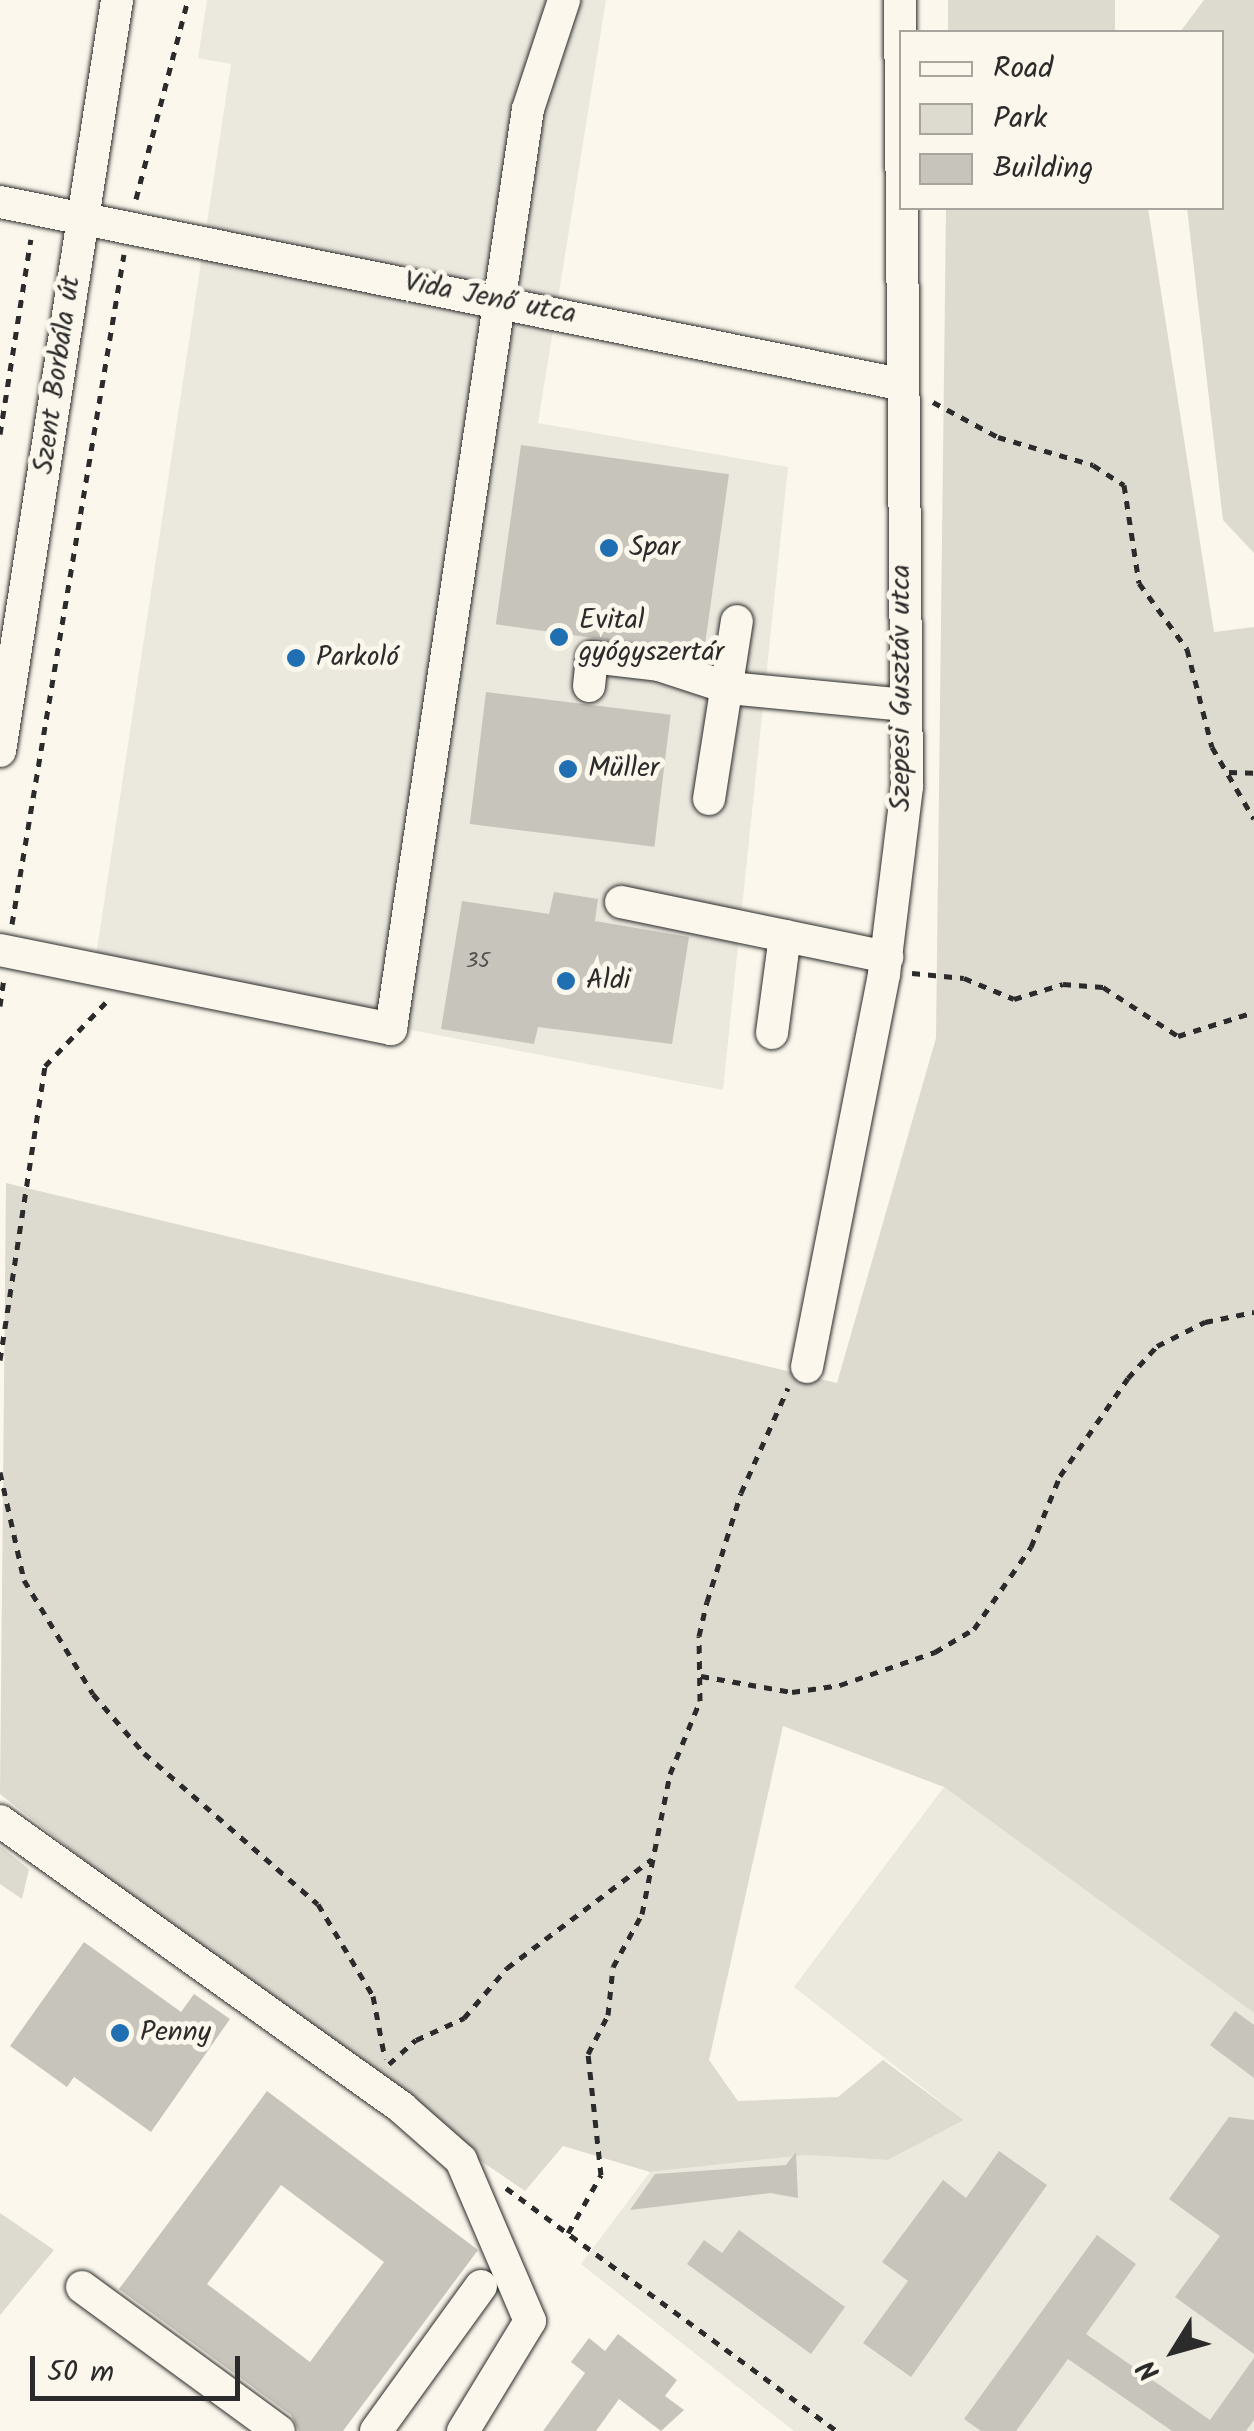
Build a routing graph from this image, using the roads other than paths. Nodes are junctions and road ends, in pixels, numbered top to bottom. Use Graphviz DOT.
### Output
graph roads {
  1 [pos="117,0"];
  2 [pos="564,0"];
  3 [pos="900,0"];
  4 [pos="900,30"];
  5 [pos="0,202"];
  6 [pos="899,210"];
  7 [pos="81,220"];
  8 [pos="504,300"];
  9 [pos="899,384"];
  10 [pos="737,621"];
  11 [pos="589,686"];
  12 [pos="729,688"];
  13 [pos="905,705"];
  14 [pos="0,751"];
  15 [pos="709,799"];
  16 [pos="621,902"];
  17 [pos="785,936"];
  18 [pos="4,951"];
  19 [pos="886,966"];
  20 [pos="772,1033"];
  21 [pos="807,1367"];
  22 [pos="0,1821"];
  23 [pos="482,2286"];
  24 [pos="82,2287"];
  25 [pos="279,2431"];
  26 [pos="376,2431"];
  27 [pos="462,2431"];
  1 -- 7 [label="street, Szent Borbála út"];
  2 -- 8 [label="street"];
  3 -- 4 [label="street, Szepesi Gusztáv utca"];
  5 -- 7 [label="street, Vida Jenő utca"];
  6 -- 9 [label="street, Szepesi Gusztáv utca"];
  7 -- 8 [label="street, Vida Jenő utca"];
  7 -- 14 [label="street, Szent Borbála út"];
  8 -- 9 [label="street, Vida Jenő utca"];
  8 -- 18 [label="street"];
  9 -- 13 [label="street, Szepesi Gusztáv utca"];
  10 -- 12 [label="street"];
  11 -- 12 [label="street"];
  12 -- 13 [label="street"];
  12 -- 15 [label="street"];
  13 -- 19 [label="street, Szepesi Gusztáv utca"];
  16 -- 17 [label="street"];
  17 -- 19 [label="street"];
  17 -- 20 [label="street"];
  19 -- 21 [label="street, Szepesi Gusztáv utca"];
  22 -- 27 [label="street"];
  23 -- 26 [label="street"];
  24 -- 25 [label="street"];
}
